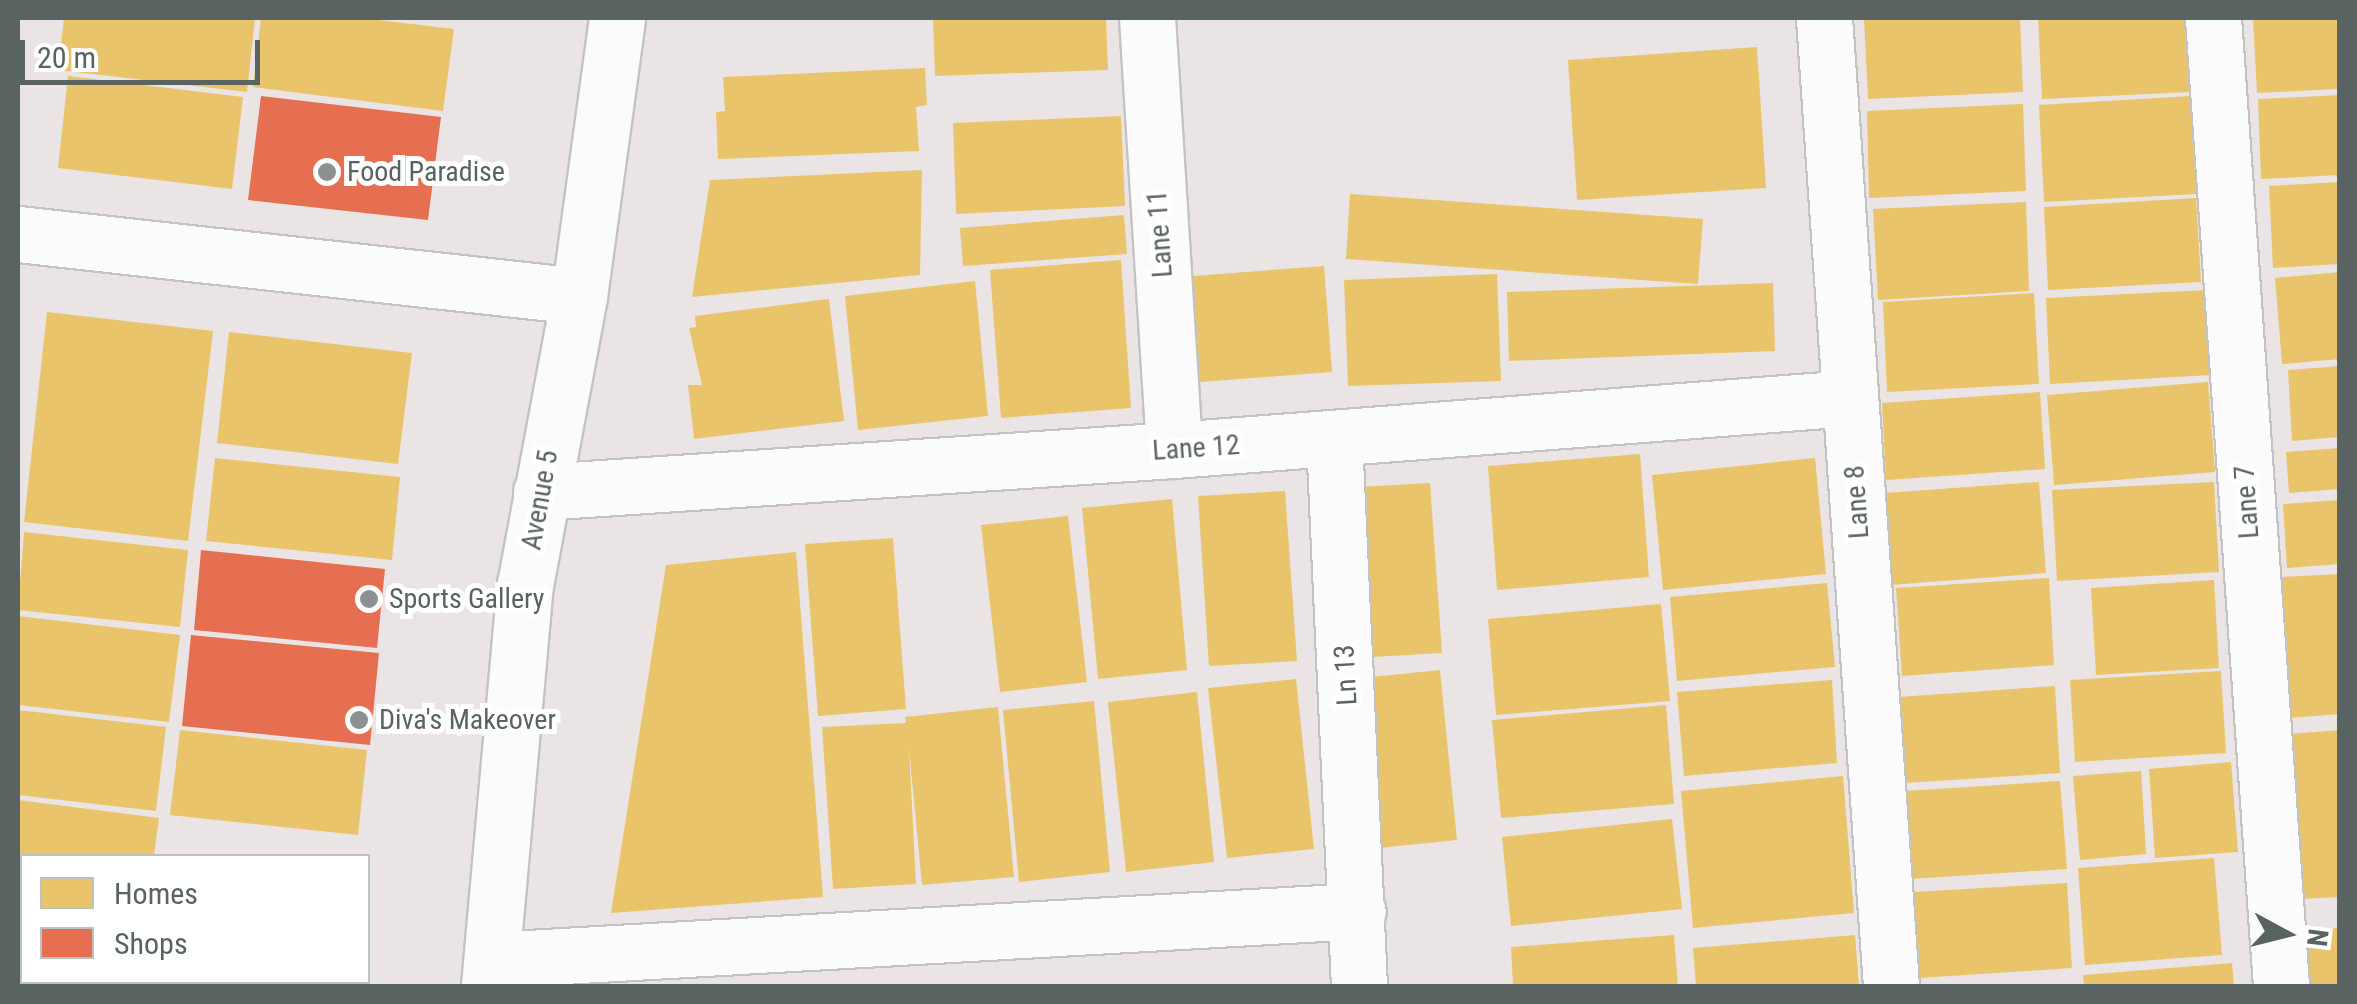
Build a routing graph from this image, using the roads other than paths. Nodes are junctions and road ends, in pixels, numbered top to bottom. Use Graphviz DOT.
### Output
graph roads {
  1 [pos="618,18"];
  2 [pos="1147,18"];
  3 [pos="1824,18"];
  4 [pos="2213,18"];
  5 [pos="18,234"];
  6 [pos="580,296"];
  7 [pos="1850,398"];
  8 [pos="1334,438"];
  9 [pos="1174,450"];
  10 [pos="540,492"];
  11 [pos="1358,912"];
  12 [pos="490,974"];
  13 [pos="1359,986"];
  14 [pos="1891,986"];
  15 [pos="2281,986"];
  1 -- 6 [label="street, Avenue 5"];
  2 -- 9 [label="street, Lane 11"];
  3 -- 7 [label="street, Lane 8"];
  4 -- 15 [label="street, Lane 7"];
  5 -- 6 [label="street"];
  6 -- 10 [label="street, Avenue 5"];
  7 -- 8 [label="street, Lane 12"];
  7 -- 14 [label="street, Lane 8"];
  8 -- 9 [label="street, Lane 12"];
  8 -- 11 [label="street, Ln 13"];
  9 -- 10 [label="street, Lane 12"];
  10 -- 12 [label="street, Avenue 5"];
  11 -- 12 [label="street"];
  11 -- 13 [label="street, Ln 13"];
}
